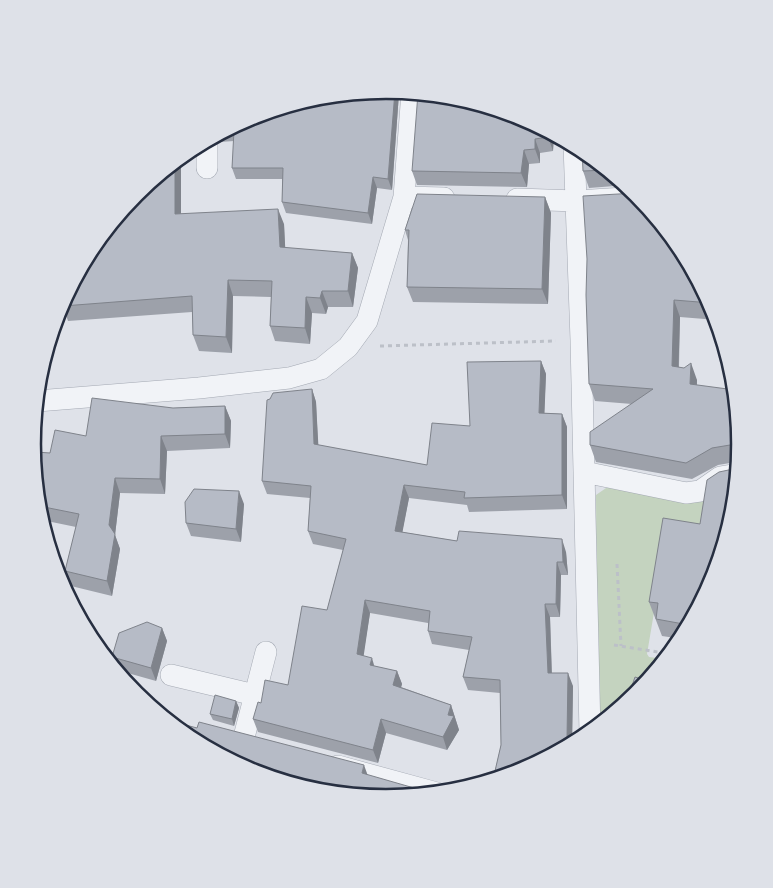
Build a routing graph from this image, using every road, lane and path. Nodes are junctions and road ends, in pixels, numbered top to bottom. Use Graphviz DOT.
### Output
graph roads {
  1 [pos="411,99"];
  2 [pos="207,149"];
  3 [pos="575,155"];
  4 [pos="207,168"];
  5 [pos="404,197"];
  6 [pos="462,198"];
  7 [pos="628,198"];
  8 [pos="500,199"];
  9 [pos="577,200"];
  10 [pos="582,340"];
  11 [pos="348,347"];
  12 [pos="44,400"];
  13 [pos="584,472"];
  14 [pos="730,475"];
  15 [pos="617,564"];
  16 [pos="70,571"];
  17 [pos="69,579"];
  18 [pos="588,641"];
  19 [pos="621,646"];
  20 [pos="266,652"];
  21 [pos="661,653"];
  22 [pos="171,675"];
  23 [pos="255,695"];
  24 [pos="590,723"];
  25 [pos="244,741"];
  26 [pos="320,761"];
  27 [pos="419,788"];
  1 -- 5 [label="street"];
  2 -- 4 [label="street"];
  3 -- 9 [label="street"];
  5 -- 6 [label="street"];
  5 -- 11 [label="street"];
  7 -- 9 [label="street"];
  8 -- 9 [label="street"];
  9 -- 10 [label="street"];
  10 -- 11 [label="path"];
  10 -- 13 [label="street"];
  11 -- 12 [label="street"];
  13 -- 14 [label="street"];
  13 -- 18 [label="street"];
  15 -- 19 [label="path"];
  16 -- 17 [label="path"];
  18 -- 19 [label="path"];
  18 -- 24 [label="street"];
  19 -- 21 [label="path"];
  20 -- 23 [label="street"];
  22 -- 23 [label="street"];
  23 -- 25 [label="street"];
  26 -- 27 [label="street"];
}
